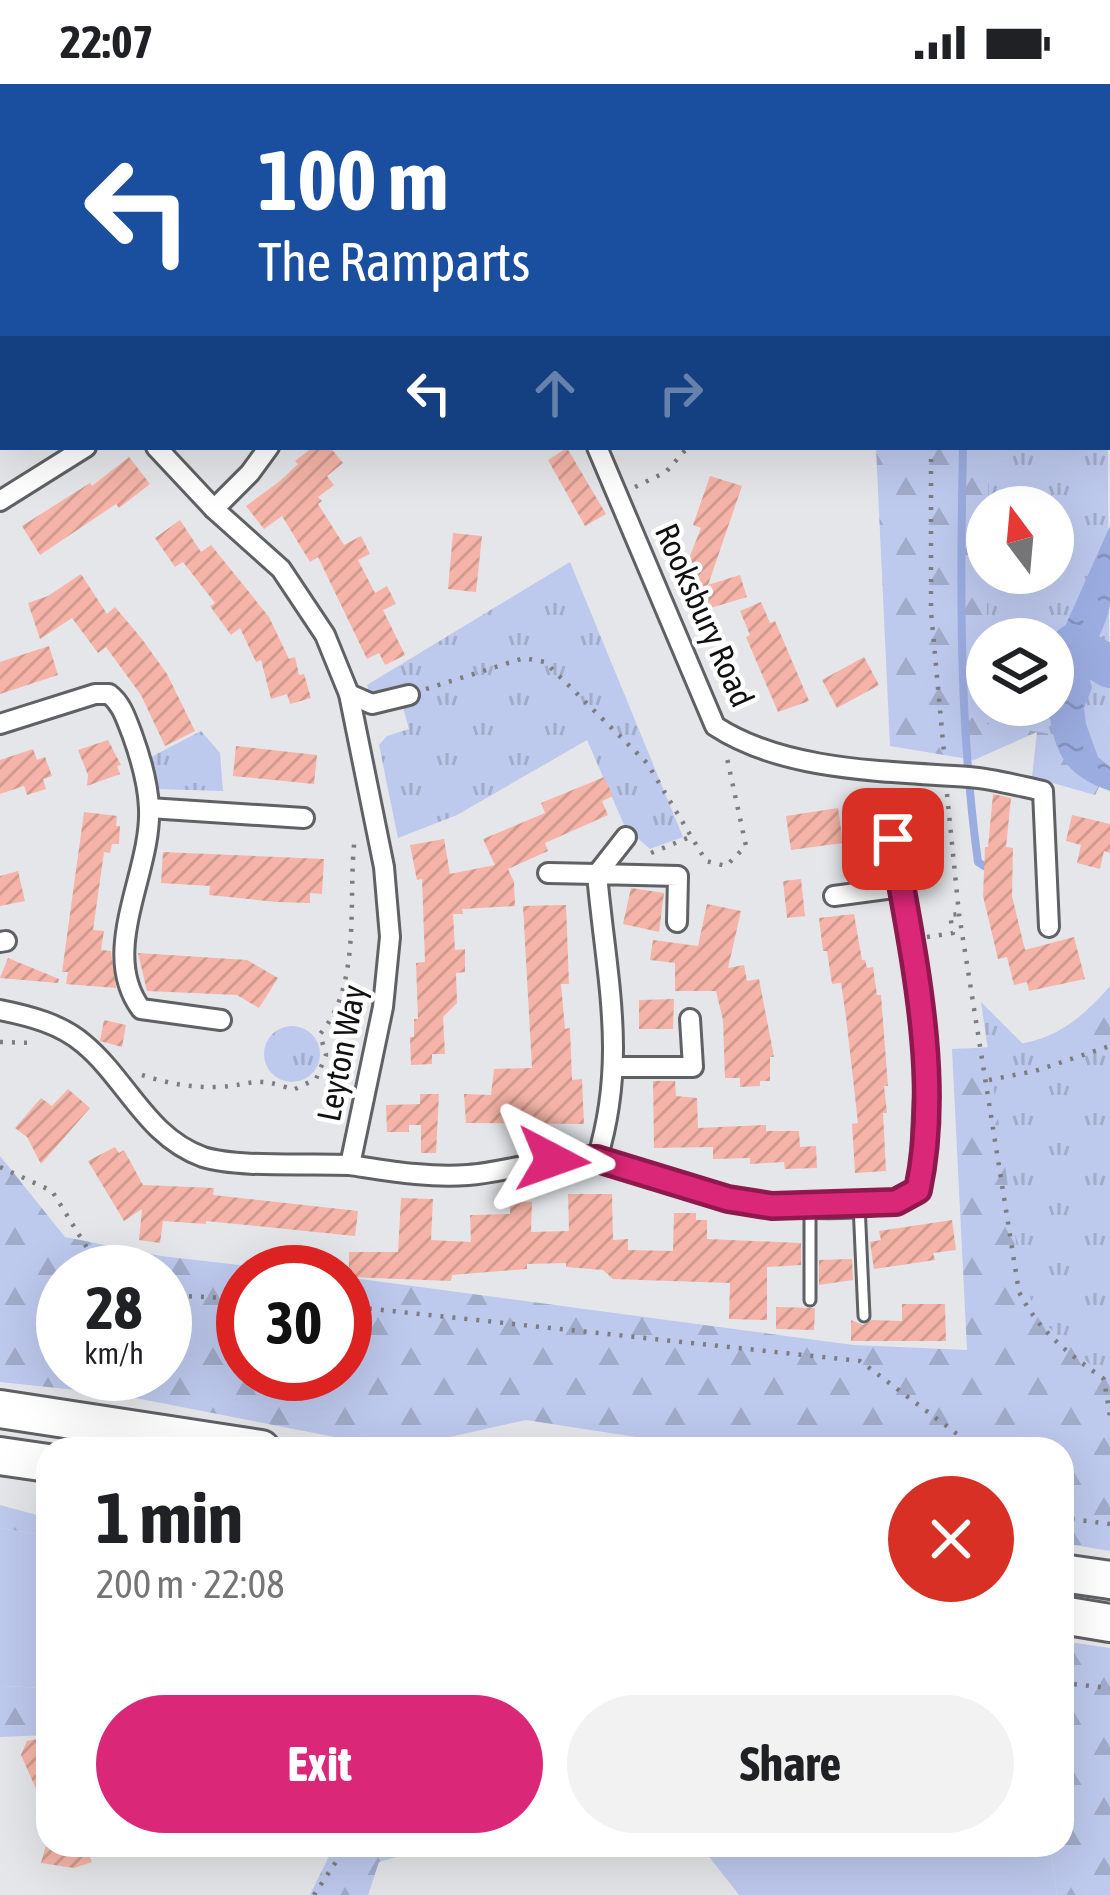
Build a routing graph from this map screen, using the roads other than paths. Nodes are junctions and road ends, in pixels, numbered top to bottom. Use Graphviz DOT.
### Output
graph roads {
  1 [pos="81,450"];
  2 [pos="159,450"];
  3 [pos="267,450"];
  4 [pos="598,450"];
  5 [pos="0,501"];
  6 [pos="214,509"];
  7 [pos="349,694"];
  8 [pos="410,695"];
  9 [pos="0,724"];
  10 [pos="149,808"];
  11 [pos="304,818"];
  12 [pos="626,837"];
  13 [pos="893,839"];
  14 [pos="548,873"];
  15 [pos="597,874"];
  16 [pos="902,887"];
  17 [pos="834,896"];
  18 [pos="677,922"];
  19 [pos="1049,927"];
  20 [pos="0,1010"];
  21 [pos="690,1019"];
  22 [pos="221,1020"];
  23 [pos="616,1067"];
  24 [pos="597,1159"];
  25 [pos="350,1165"];
  26 [pos="859,1204"];
  27 [pos="810,1207"];
  28 [pos="810,1300"];
  29 [pos="864,1316"];
  30 [pos="0,1409"];
  31 [pos="183,1437"];
  32 [pos="1074,1617"];
  33 [pos="1110,1623"];
  1 -- 5 [label="street"];
  2 -- 6 [label="street, Leyton Way"];
  3 -- 6 [label="street"];
  4 -- 19 [label="street, Rooksbury Road"];
  6 -- 7 [label="street, Leyton Way"];
  7 -- 8 [label="street"];
  7 -- 25 [label="street, Leyton Way"];
  9 -- 10 [label="street"];
  10 -- 11 [label="street"];
  10 -- 22 [label="street"];
  12 -- 15 [label="street"];
  13 -- 16 [label="street"];
  14 -- 15 [label="street"];
  15 -- 18 [label="street"];
  15 -- 23 [label="street"];
  16 -- 17 [label="street"];
  16 -- 26 [label="street"];
  20 -- 25 [label="street, Leyton Way"];
  21 -- 23 [label="street"];
  23 -- 24 [label="street"];
  24 -- 25 [label="street"];
  24 -- 27 [label="street"];
  26 -- 27 [label="street"];
  26 -- 29 [label="lane"];
  27 -- 28 [label="lane"];
  30 -- 31 [label="highway"];
  32 -- 33 [label="highway"];
}
